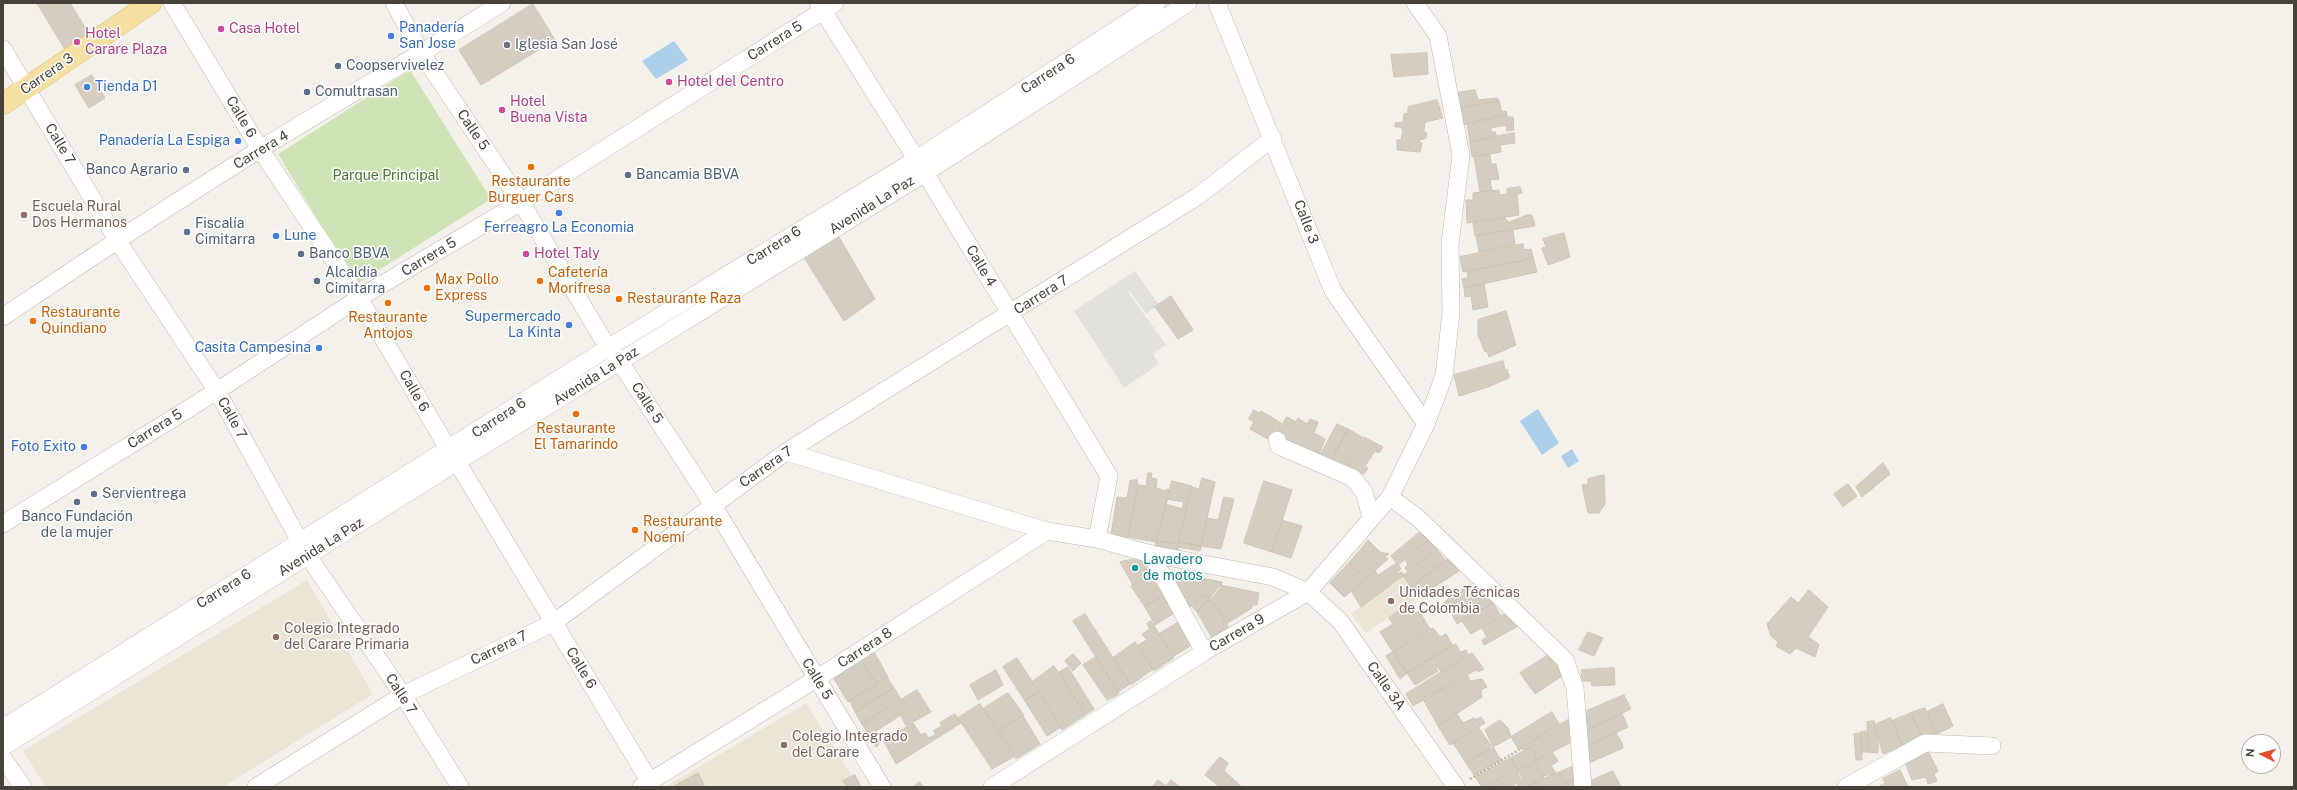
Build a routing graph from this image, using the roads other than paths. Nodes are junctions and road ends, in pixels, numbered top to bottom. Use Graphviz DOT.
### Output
graph roads {
  1 [pos="151,3"];
  2 [pos="172,3"];
  3 [pos="394,3"];
  4 [pos="502,3"];
  5 [pos="1157,3"];
  6 [pos="1188,3"];
  7 [pos="1217,3"];
  8 [pos="1415,3"];
  9 [pos="825,6"];
  10 [pos="3,49"];
  11 [pos="422,54"];
  12 [pos="26,88"];
  13 [pos="3,104"];
  14 [pos="1273,138"];
  15 [pos="260,149"];
  16 [pos="920,166"];
  17 [pos="521,202"];
  18 [pos="117,240"];
  19 [pos="360,298"];
  20 [pos="1010,314"];
  21 [pos="3,317"];
  22 [pos="608,348"];
  23 [pos="620,362"];
  24 [pos="217,391"];
  25 [pos="1426,424"];
  26 [pos="1277,440"];
  27 [pos="786,452"];
  28 [pos="453,456"];
  29 [pos="1390,497"];
  30 [pos="713,504"];
  31 [pos="1372,517"];
  32 [pos="3,524"];
  33 [pos="1047,531"];
  34 [pos="1097,539"];
  35 [pos="304,549"];
  36 [pos="1151,554"];
  37 [pos="1308,592"];
  38 [pos="553,622"];
  39 [pos="1204,652"];
  40 [pos="816,679"];
  41 [pos="402,695"];
  42 [pos="3,728"];
  43 [pos="1992,746"];
  44 [pos="3,747"];
  45 [pos="3,758"];
  46 [pos="1463,783"];
  47 [pos="645,784"];
  48 [pos="23,787"];
  49 [pos="256,787"];
  50 [pos="460,787"];
  51 [pos="882,787"];
  52 [pos="992,787"];
  53 [pos="1583,787"];
  54 [pos="1846,787"];
  1 -- 12 [label="main road, Carrera 3"];
  2 -- 15 [label="street, Calle 6"];
  3 -- 11 [label="street, Calle 5"];
  4 -- 11 [label="street, Carrera 4"];
  5 -- 16 [label="street, Carrera 6"];
  6 -- 16 [label="street, Avenida La Paz"];
  7 -- 14 [label="street, Calle 3"];
  8 -- 25 [label="street, Carrera 9"];
  9 -- 16 [label="street, Calle 4"];
  9 -- 17 [label="street, Carrera 5"];
  10 -- 12 [label="street, Calle 7"];
  11 -- 15 [label="street, Carrera 4"];
  11 -- 17 [label="street, Calle 5"];
  12 -- 13 [label="main road, Carrera 3"];
  12 -- 18 [label="street, Calle 7"];
  14 -- 20 [label="street, Carrera 7"];
  14 -- 25 [label="street, Calle 3"];
  15 -- 18 [label="street, Carrera 4"];
  15 -- 19 [label="street, Calle 6"];
  16 -- 20 [label="street, Calle 4"];
  16 -- 22 [label="street, Carrera 6"];
  16 -- 23 [label="street, Avenida La Paz"];
  17 -- 19 [label="street, Carrera 5"];
  17 -- 22 [label="street, Calle 5"];
  18 -- 21 [label="street, Carrera 4"];
  18 -- 24 [label="street, Calle 7"];
  19 -- 24 [label="street, Carrera 5"];
  19 -- 28 [label="street, Calle 6"];
  20 -- 27 [label="street, Carrera 7"];
  20 -- 34 [label="street, Calle 4"];
  22 -- 23 [label="street, Calle 5"];
  22 -- 28 [label="street, Carrera 6"];
  23 -- 28 [label="street, Avenida La Paz"];
  23 -- 30 [label="street, Calle 5"];
  24 -- 32 [label="street, Carrera 5"];
  24 -- 35 [label="street, Calle 7"];
  25 -- 29 [label="street, Carrera 9"];
  26 -- 31 [label="street"];
  27 -- 30 [label="street, Carrera 7"];
  27 -- 33 [label="street, Calle 3A"];
  28 -- 35 [label="street, Carrera 6"];
  28 -- 38 [label="street, Calle 6"];
  29 -- 31 [label="street, Carrera 9"];
  29 -- 53 [label="street"];
  30 -- 38 [label="street, Carrera 7"];
  30 -- 40 [label="street, Calle 5"];
  31 -- 37 [label="street, Carrera 9"];
  33 -- 34 [label="street, Calle 3A"];
  33 -- 40 [label="street, Carrera 8"];
  34 -- 36 [label="street, Calle 3A"];
  35 -- 41 [label="street, Calle 7"];
  35 -- 42 [label="street, Carrera 6"];
  35 -- 44 [label="street, Avenida La Paz"];
  36 -- 37 [label="street, Calle 3A"];
  36 -- 39 [label="street"];
  37 -- 39 [label="street, Carrera 9"];
  37 -- 46 [label="street, Calle 3A"];
  38 -- 41 [label="street, Carrera 7"];
  38 -- 47 [label="street, Calle 6"];
  39 -- 52 [label="street, Carrera 9"];
  40 -- 47 [label="street, Carrera 8"];
  40 -- 51 [label="street, Calle 5"];
  41 -- 49 [label="street, Carrera 7"];
  41 -- 50 [label="street, Calle 7"];
  43 -- 54 [label="street"];
  45 -- 48 [label="street"];
}
